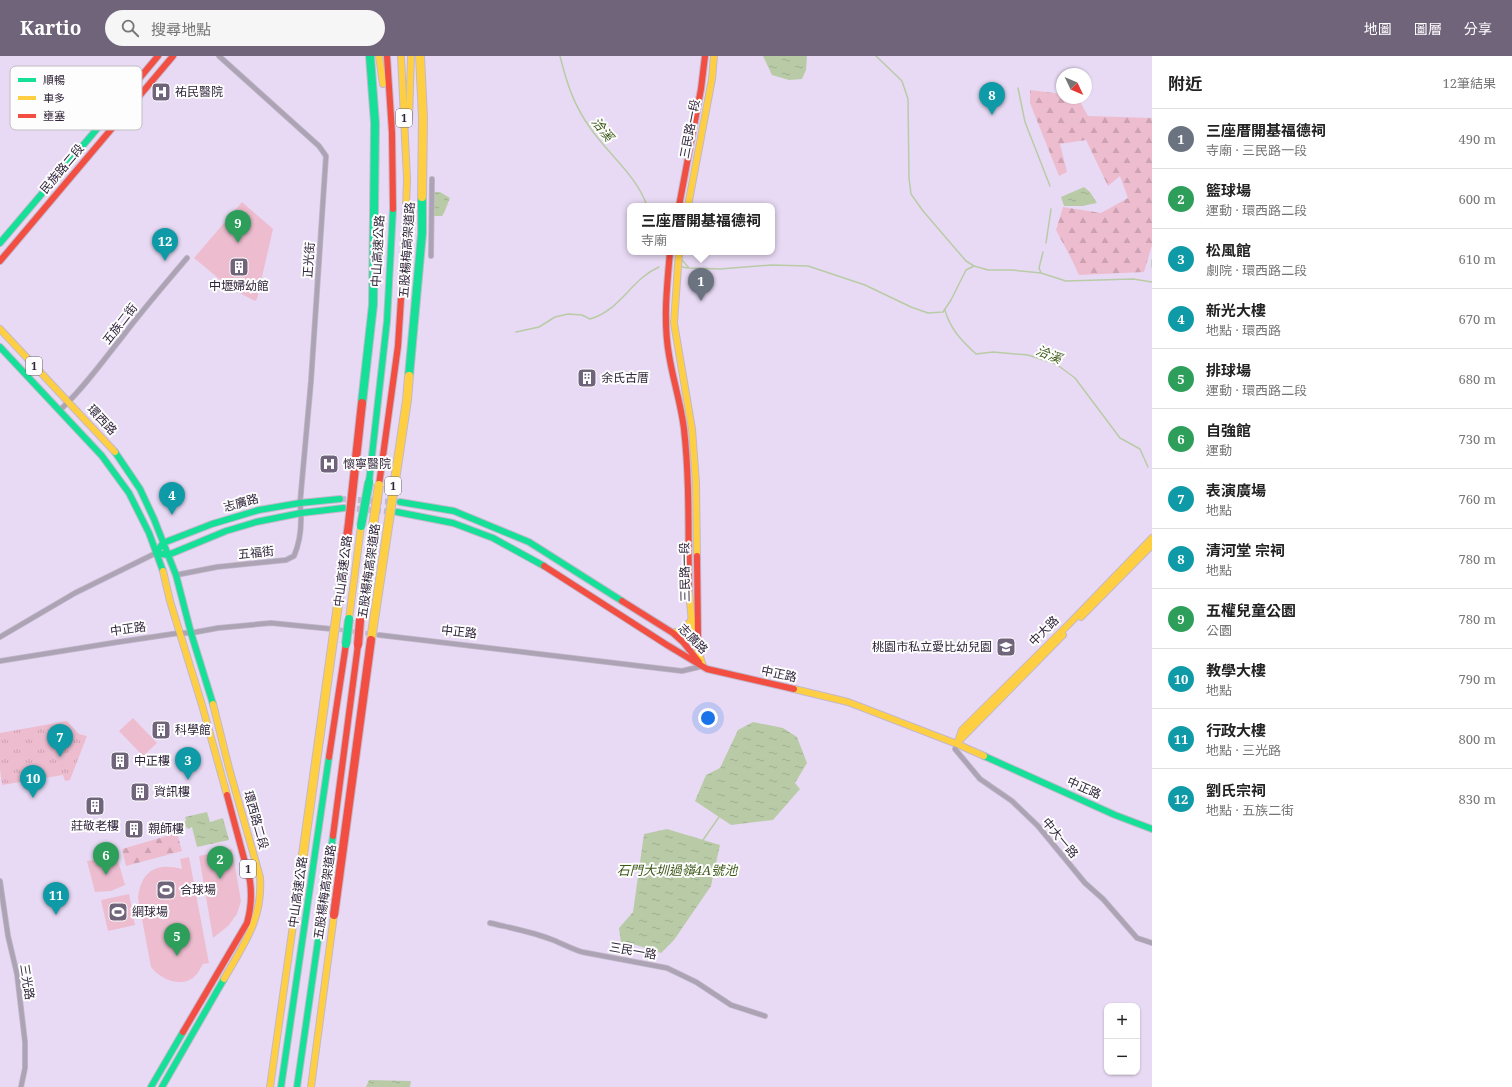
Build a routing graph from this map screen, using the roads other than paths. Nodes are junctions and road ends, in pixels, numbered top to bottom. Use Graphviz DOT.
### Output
graph roads {
  1 [pos="158,56"];
  2 [pos="173,56"];
  3 [pos="219,56"];
  4 [pos="370,56"];
  5 [pos="379,56"];
  6 [pos="387,56"];
  7 [pos="402,56"];
  8 [pos="411,56"];
  9 [pos="420,56"];
  10 [pos="706,56"];
  11 [pos="714,56"];
  12 [pos="142,75"];
  13 [pos="142,93"];
  14 [pos="95,130"];
  15 [pos="111,130"];
  16 [pos="393,158"];
  17 [pos="407,179"];
  18 [pos="432,179"];
  19 [pos="680,203"];
  20 [pos="689,203"];
  21 [pos="0,243"];
  22 [pos="670,255"];
  23 [pos="431,256"];
  24 [pos="678,256"];
  25 [pos="187,258"];
  26 [pos="0,261"];
  27 [pos="0,329"];
  28 [pos="0,347"];
  29 [pos="69,402"];
  30 [pos="60,410"];
  31 [pos="340,499"];
  32 [pos="400,502"];
  33 [pos="300,503"];
  34 [pos="344,508"];
  35 [pos="397,512"];
  36 [pos="301,513"];
  37 [pos="1152,538"];
  38 [pos="163,543"];
  39 [pos="1152,545"];
  40 [pos="156,553"];
  41 [pos="168,554"];
  42 [pos="176,575"];
  43 [pos="692,619"];
  44 [pos="332,629"];
  45 [pos="180,633"];
  46 [pos="191,633"];
  47 [pos="673,633"];
  48 [pos="379,635"];
  49 [pos="0,637"];
  50 [pos="0,661"];
  51 [pos="703,666"];
  52 [pos="956,744"];
  53 [pos="1152,829"];
  54 [pos="0,881"];
  55 [pos="490,923"];
  56 [pos="1152,943"];
  57 [pos="765,1016"];
  58 [pos="21,1087"];
  59 [pos="151,1087"];
  60 [pos="162,1087"];
  61 [pos="270,1087"];
  62 [pos="281,1087"];
  63 [pos="296,1087"];
  64 [pos="311,1087"];
  1 -- 12 [label="main road, 民族路二段"];
  2 -- 13 [label="main road, 民族路二段"];
  3 -- 33 [label="street, 正光街"];
  4 -- 61 [label="main road, bridge"];
  5 -- 16 [label="main road"];
  6 -- 16 [label="main road, 中山高速公路 / 1"];
  7 -- 17 [label="main road, 中山高速公路 / 1"];
  8 -- 17 [label="main road"];
  9 -- 64 [label="main road, 五股楊梅高架道路 / 1, bridge"];
  10 -- 19 [label="main road, 三民路一段"];
  11 -- 20 [label="main road, 三民路一段"];
  14 -- 21 [label="main road, 民族路二段"];
  15 -- 26 [label="main road, 民族路二段"];
  16 -- 62 [label="main road, 中山高速公路 / 1, bridge"];
  17 -- 63 [label="main road, 中山高速公路 / 1, bridge"];
  18 -- 23 [label="street"];
  22 -- 43 [label="main road, 三民路一段"];
  24 -- 51 [label="main road, 三民路一段"];
  25 -- 29 [label="street, 五族二街"];
  27 -- 29 [label="main road, 環西路 / 1"];
  28 -- 30 [label="main road, 環西路 / 1"];
  29 -- 30 [label="street, 五族二街"];
  29 -- 38 [label="main road, 環西路 / 1"];
  30 -- 40 [label="main road, 環西路 / 1"];
  31 -- 33 [label="main road, 志廣路"];
  32 -- 47 [label="main road, 志廣路"];
  33 -- 36 [label="street, 正光街"];
  33 -- 38 [label="main road, 志廣路"];
  34 -- 36 [label="main road, 志廣路"];
  35 -- 51 [label="main road, 志廣路"];
  36 -- 41 [label="main road, 志廣路"];
  36 -- 42 [label="street, 五福街"];
  37 -- 52 [label="main road, 中大路"];
  38 -- 40 [label="main road"];
  38 -- 41 [label="main road, 環西路二段 / 1"];
  39 -- 52 [label="main road"];
  40 -- 41 [label="main road, 志廣路"];
  40 -- 45 [label="main road, 環西路二段 / 1"];
  40 -- 49 [label="street"];
  41 -- 42 [label="main road, 環西路二段 / 1"];
  42 -- 46 [label="main road, 環西路二段 / 1"];
  43 -- 47 [label="main road"];
  43 -- 51 [label="main road, 三民路一段"];
  44 -- 46 [label="street, 中正路"];
  45 -- 46 [label="street, 中正路"];
  45 -- 50 [label="street, 中正路"];
  45 -- 59 [label="main road, 環西路二段 / 1"];
  46 -- 60 [label="main road, 環西路二段 / 1"];
  47 -- 51 [label="main road, 志廣路"];
  48 -- 51 [label="street, 中正路"];
  51 -- 52 [label="main road, 中正路"];
  52 -- 53 [label="main road, 中正路"];
  52 -- 56 [label="street, 中大一路"];
  54 -- 58 [label="street, 三光路"];
  55 -- 57 [label="street, 三民一路"];
}
